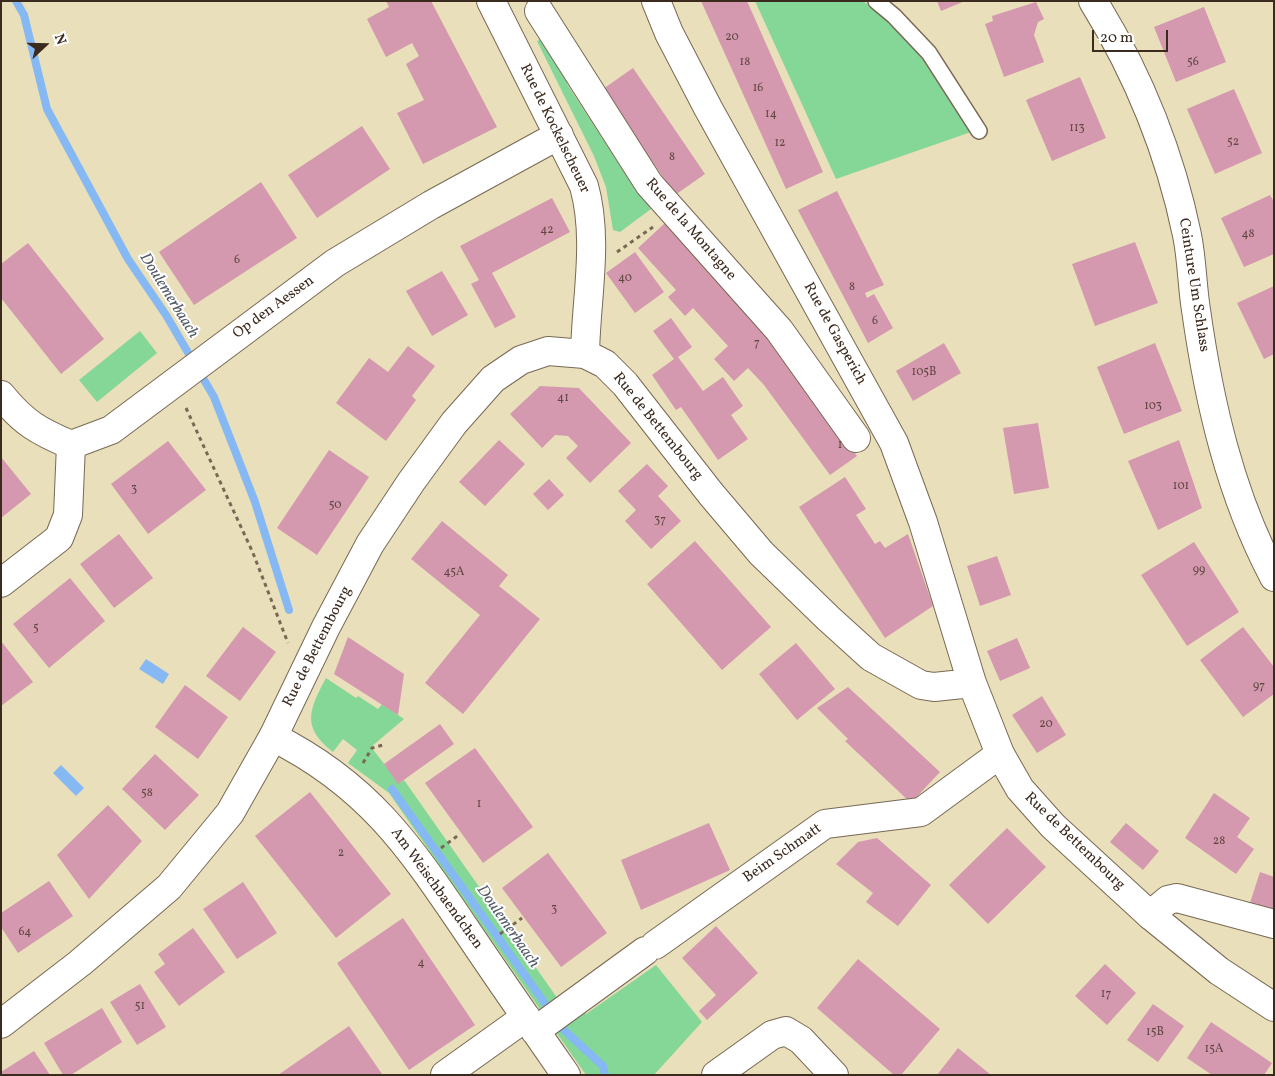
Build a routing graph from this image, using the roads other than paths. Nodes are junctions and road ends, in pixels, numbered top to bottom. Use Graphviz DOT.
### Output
graph roads {
  1 [pos="491,1"];
  2 [pos="656,1"];
  3 [pos="876,1"];
  4 [pos="1094,2"];
  5 [pos="536,6"];
  6 [pos="505,29"];
  7 [pos="979,131"];
  8 [pos="559,135"];
  9 [pos="584,354"];
  10 [pos="1,395"];
  11 [pos="856,438"];
  12 [pos="71,445"];
  13 [pos="1266,543"];
  14 [pos="1274,577"];
  15 [pos="1,583"];
  16 [pos="972,684"];
  17 [pos="273,737"];
  18 [pos="1000,754"];
  19 [pos="1150,915"];
  20 [pos="1274,924"];
  21 [pos="1274,1007"];
  22 [pos="543,1019"];
  23 [pos="1,1024"];
  24 [pos="445,1075"];
  25 [pos="566,1075"];
  26 [pos="716,1075"];
  27 [pos="834,1075"];
  1 -- 6 [label="street, Rue de Kockelscheuer"];
  2 -- 16 [label="street, Rue de Gasperich"];
  3 -- 7 [label="lane"];
  4 -- 13 [label="street, Ceinture Um Schlass"];
  5 -- 6 [label="street, Rue de la Montagne"];
  5 -- 11 [label="street, Rue de la Montagne"];
  6 -- 8 [label="street, Rue de Kockelscheuer"];
  8 -- 9 [label="street, Rue de Kockelscheuer"];
  8 -- 12 [label="street, Op den Aessen"];
  9 -- 16 [label="street, Rue de Bettembourg"];
  9 -- 17 [label="street, Rue de Bettembourg"];
  10 -- 12 [label="street"];
  12 -- 15 [label="street"];
  13 -- 14 [label="street, Ceinture Um Schlass"];
  16 -- 18 [label="street, Rue de Bettembourg"];
  17 -- 22 [label="street, Am Weischbaendchen"];
  17 -- 23 [label="street, Rue de Bettembourg"];
  18 -- 19 [label="street, Rue de Bettembourg"];
  18 -- 22 [label="street, Beim Schmatt"];
  19 -- 20 [label="street"];
  19 -- 21 [label="street, Rue de Bettembourg"];
  22 -- 24 [label="street, Beim Schmatt"];
  22 -- 25 [label="street, Am Weischbaendchen"];
  26 -- 27 [label="street"];
}
